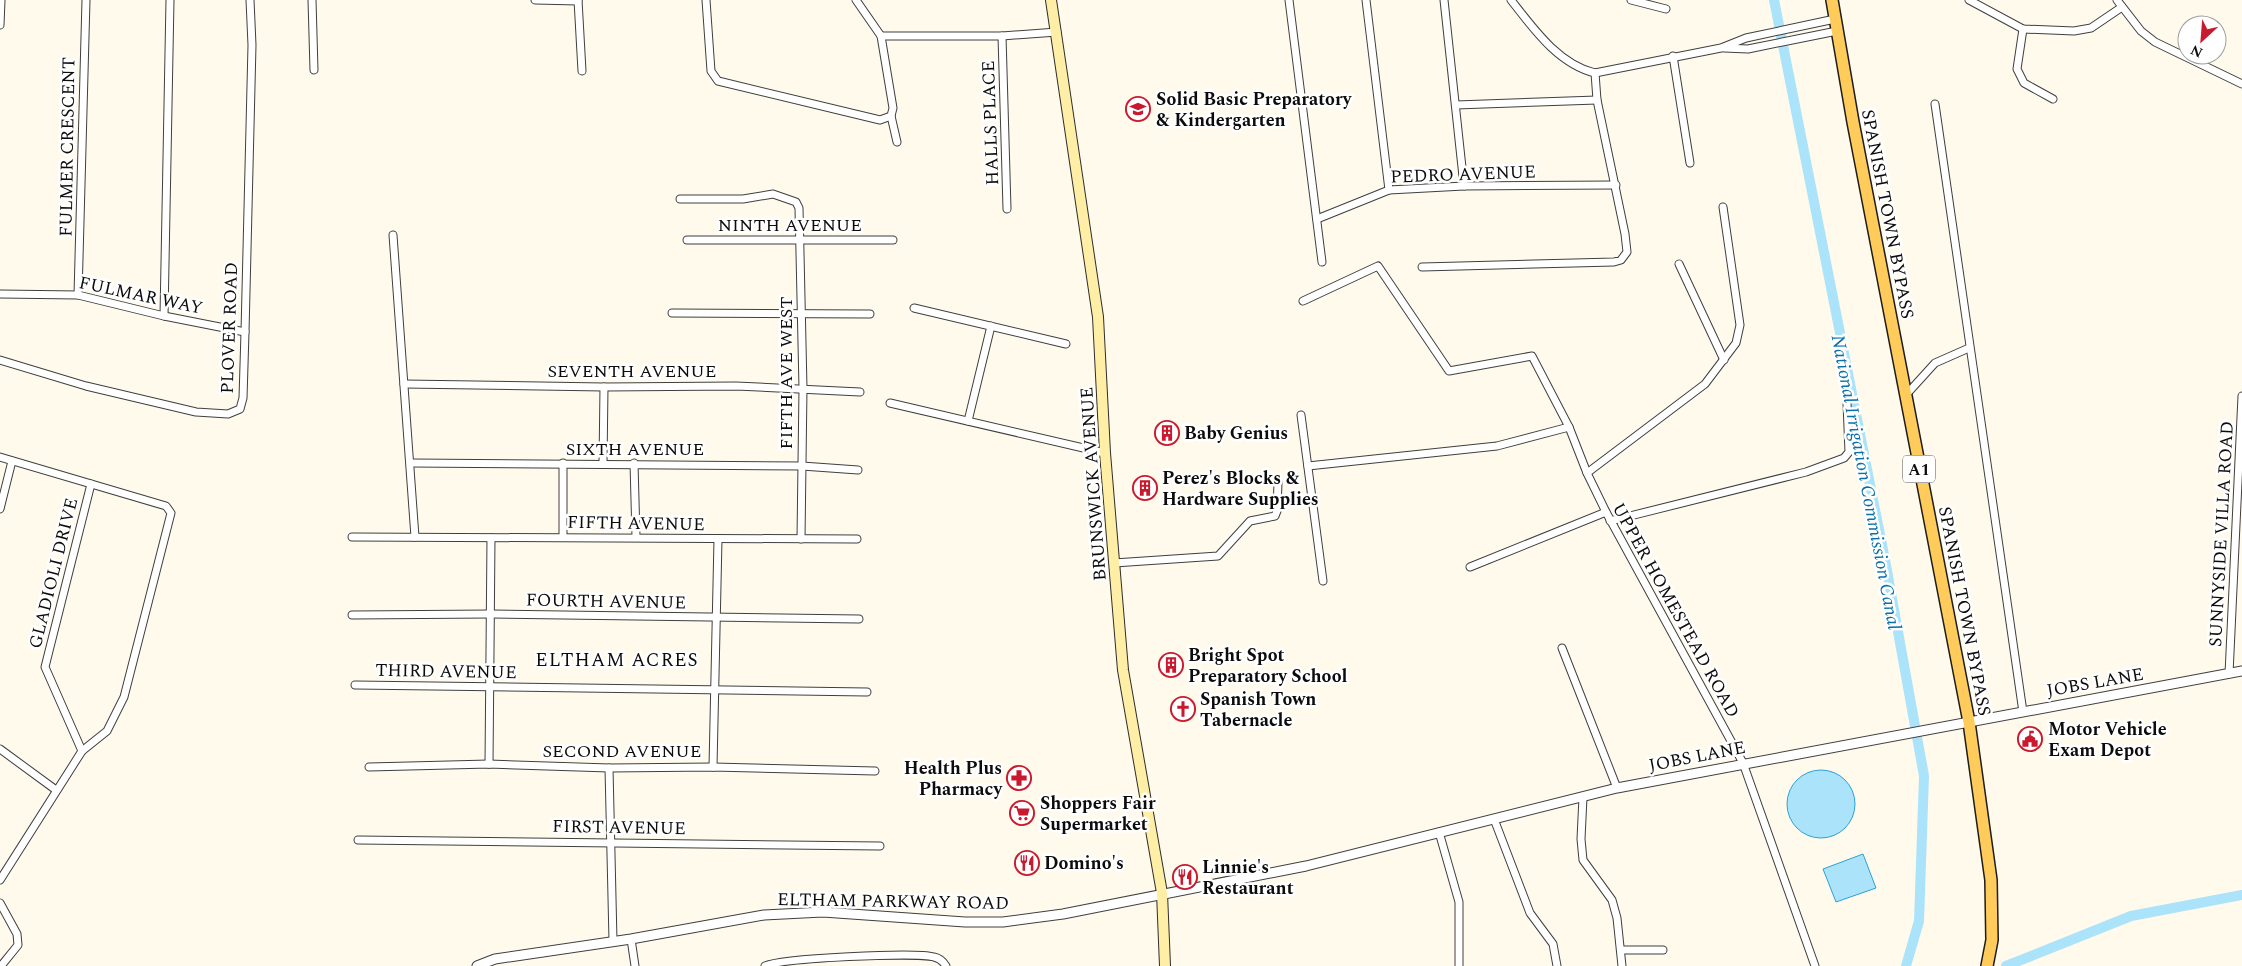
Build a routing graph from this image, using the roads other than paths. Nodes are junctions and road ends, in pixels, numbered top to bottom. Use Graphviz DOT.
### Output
graph roads {
  1 [pos="1,0"];
  2 [pos="86,0"];
  3 [pos="170,0"];
  4 [pos="250,0"];
  5 [pos="312,0"];
  6 [pos="536,0"];
  7 [pos="578,0"];
  8 [pos="706,0"];
  9 [pos="856,0"];
  10 [pos="1051,0"];
  11 [pos="1366,0"];
  12 [pos="1444,0"];
  13 [pos="1510,0"];
  14 [pos="1631,0"];
  15 [pos="1832,0"];
  16 [pos="1969,0"];
  17 [pos="2117,0"];
  18 [pos="1291,1"];
  19 [pos="0,6"];
  20 [pos="2122,7"];
  21 [pos="1666,9"];
  22 [pos="1835,19"];
  23 [pos="0,25"];
  24 [pos="2023,29"];
  25 [pos="1837,31"];
  26 [pos="1057,32"];
  27 [pos="881,36"];
  28 [pos="1002,36"];
  29 [pos="1721,48"];
  30 [pos="1673,56"];
  31 [pos="314,70"];
  32 [pos="582,71"];
  33 [pos="1595,73"];
  34 [pos="2242,84"];
  35 [pos="2053,99"];
  36 [pos="1597,100"];
  37 [pos="1456,104"];
  38 [pos="1935,104"];
  39 [pos="891,116"];
  40 [pos="897,142"];
  41 [pos="1690,163"];
  42 [pos="1616,185"];
  43 [pos="1464,186"];
  44 [pos="1389,190"];
  45 [pos="680,199"];
  46 [pos="1722,207"];
  47 [pos="1008,209"];
  48 [pos="1317,219"];
  49 [pos="393,235"];
  50 [pos="687,240"];
  51 [pos="892,240"];
  52 [pos="800,241"];
  53 [pos="1322,262"];
  54 [pos="1679,264"];
  55 [pos="1422,267"];
  56 [pos="0,294"];
  57 [pos="78,295"];
  58 [pos="1304,301"];
  59 [pos="914,308"];
  60 [pos="672,313"];
  61 [pos="801,314"];
  62 [pos="870,314"];
  63 [pos="164,316"];
  64 [pos="991,326"];
  65 [pos="245,332"];
  66 [pos="1066,344"];
  67 [pos="1968,348"];
  68 [pos="0,360"];
  69 [pos="1724,360"];
  70 [pos="404,384"];
  71 [pos="604,387"];
  72 [pos="803,388"];
  73 [pos="860,392"];
  74 [pos="1905,396"];
  75 [pos="2242,396"];
  76 [pos="890,402"];
  77 [pos="1846,403"];
  78 [pos="1301,416"];
  79 [pos="968,421"];
  80 [pos="1569,427"];
  81 [pos="1105,454"];
  82 [pos="0,457"];
  83 [pos="12,461"];
  84 [pos="411,463"];
  85 [pos="562,463"];
  86 [pos="634,463"];
  87 [pos="602,464"];
  88 [pos="802,466"];
  89 [pos="1308,466"];
  90 [pos="858,470"];
  91 [pos="1587,473"];
  92 [pos="1278,482"];
  93 [pos="91,484"];
  94 [pos="0,509"];
  95 [pos="1606,512"];
  96 [pos="1610,521"];
  97 [pos="415,536"];
  98 [pos="352,537"];
  99 [pos="562,537"];
  100 [pos="636,537"];
  101 [pos="490,538"];
  102 [pos="718,539"];
  103 [pos="801,539"];
  104 [pos="857,539"];
  105 [pos="1114,563"];
  106 [pos="1470,567"];
  107 [pos="1323,581"];
  108 [pos="2238,590"];
  109 [pos="491,614"];
  110 [pos="352,615"];
  111 [pos="714,618"];
  112 [pos="859,619"];
  113 [pos="1562,648"];
  114 [pos="2242,671"];
  115 [pos="2229,674"];
  116 [pos="355,685"];
  117 [pos="490,687"];
  118 [pos="714,690"];
  119 [pos="867,692"];
  120 [pos="2023,712"];
  121 [pos="1969,722"];
  122 [pos="0,749"];
  123 [pos="82,751"];
  124 [pos="1743,763"];
  125 [pos="489,764"];
  126 [pos="369,767"];
  127 [pos="712,767"];
  128 [pos="609,768"];
  129 [pos="876,771"];
  130 [pos="1617,788"];
  131 [pos="56,790"];
  132 [pos="1584,796"];
  133 [pos="1494,819"];
  134 [pos="1439,832"];
  135 [pos="358,840"];
  136 [pos="611,841"];
  137 [pos="880,846"];
  138 [pos="0,880"];
  139 [pos="1162,893"];
  140 [pos="0,903"];
  141 [pos="631,939"];
  142 [pos="613,941"];
  143 [pos="1621,950"];
  144 [pos="1663,950"];
  145 [pos="1,966"];
  146 [pos="477,966"];
  147 [pos="635,966"];
  148 [pos="765,966"];
  149 [pos="946,966"];
  150 [pos="1165,966"];
  151 [pos="1459,966"];
  152 [pos="1557,966"];
  153 [pos="1622,966"];
  154 [pos="1815,966"];
  155 [pos="1987,966"];
  1 -- 19 [label="street"];
  2 -- 57 [label="street, FULMER CRESCENT"];
  3 -- 63 [label="street"];
  4 -- 65 [label="street, PLOVER ROAD"];
  5 -- 31 [label="street"];
  6 -- 7 [label="street"];
  7 -- 32 [label="street"];
  8 -- 39 [label="street"];
  9 -- 27 [label="street"];
  10 -- 26 [label="main road, BRUNSWICK AVENUE"];
  11 -- 44 [label="street"];
  12 -- 37 [label="street"];
  13 -- 33 [label="street"];
  14 -- 21 [label="street"];
  15 -- 22 [label="main road, SPANISH TOWN BYPASS / A1"];
  16 -- 24 [label="street"];
  17 -- 20 [label="street"];
  18 -- 48 [label="street"];
  19 -- 23 [label="street"];
  20 -- 24 [label="street"];
  20 -- 34 [label="street"];
  22 -- 25 [label="main road, SPANISH TOWN BYPASS / A1"];
  22 -- 29 [label="street"];
  24 -- 35 [label="street"];
  25 -- 29 [label="street"];
  25 -- 74 [label="main road, SPANISH TOWN BYPASS / A1"];
  26 -- 28 [label="street"];
  26 -- 81 [label="main road, BRUNSWICK AVENUE"];
  27 -- 28 [label="street"];
  27 -- 39 [label="street"];
  28 -- 47 [label="street, HALLS PLACE"];
  29 -- 30 [label="street"];
  30 -- 33 [label="street"];
  30 -- 41 [label="street"];
  33 -- 36 [label="street"];
  36 -- 37 [label="street"];
  36 -- 42 [label="street"];
  37 -- 43 [label="street"];
  38 -- 67 [label="street"];
  39 -- 40 [label="street"];
  42 -- 43 [label="street, PEDRO AVENUE"];
  42 -- 55 [label="street"];
  43 -- 44 [label="street, PEDRO AVENUE"];
  44 -- 48 [label="street, PEDRO AVENUE"];
  45 -- 52 [label="street, FIFTH AVE WEST"];
  46 -- 69 [label="street"];
  48 -- 53 [label="street"];
  49 -- 70 [label="street"];
  50 -- 52 [label="street, NINTH AVENUE"];
  51 -- 52 [label="street, NINTH AVENUE"];
  52 -- 61 [label="street, FIFTH AVE WEST"];
  54 -- 69 [label="street"];
  56 -- 57 [label="street, FULMAR WAY"];
  57 -- 63 [label="street, FULMAR WAY"];
  58 -- 80 [label="street, UPPER HOMESTEAD ROAD"];
  59 -- 64 [label="street"];
  60 -- 61 [label="street"];
  61 -- 62 [label="street"];
  61 -- 72 [label="street, FIFTH AVE WEST"];
  63 -- 65 [label="street, FULMAR WAY"];
  64 -- 66 [label="street"];
  64 -- 79 [label="street"];
  65 -- 68 [label="street, PLOVER ROAD"];
  67 -- 74 [label="street"];
  67 -- 120 [label="street"];
  69 -- 91 [label="street"];
  70 -- 71 [label="street, SEVENTH AVENUE"];
  70 -- 84 [label="street"];
  71 -- 72 [label="street, SEVENTH AVENUE"];
  71 -- 87 [label="street"];
  72 -- 73 [label="street, SEVENTH AVENUE"];
  72 -- 88 [label="street, FIFTH AVE WEST"];
  74 -- 121 [label="main road, SPANISH TOWN BYPASS / A1"];
  75 -- 108 [label="street, SUNNYSIDE VILLA ROAD"];
  76 -- 79 [label="street"];
  77 -- 96 [label="street"];
  78 -- 89 [label="street"];
  79 -- 81 [label="street"];
  80 -- 89 [label="street"];
  80 -- 91 [label="street, UPPER HOMESTEAD ROAD"];
  81 -- 105 [label="main road, BRUNSWICK AVENUE"];
  82 -- 83 [label="street"];
  83 -- 93 [label="street"];
  83 -- 94 [label="street"];
  84 -- 85 [label="street, SIXTH AVENUE"];
  84 -- 97 [label="street"];
  85 -- 87 [label="street, SIXTH AVENUE"];
  85 -- 99 [label="street"];
  86 -- 87 [label="street, SIXTH AVENUE"];
  86 -- 88 [label="street, SIXTH AVENUE"];
  86 -- 100 [label="street"];
  88 -- 90 [label="street, SIXTH AVENUE"];
  88 -- 103 [label="street, FIFTH AVE WEST"];
  89 -- 107 [label="street"];
  91 -- 95 [label="street, UPPER HOMESTEAD ROAD"];
  92 -- 105 [label="street"];
  93 -- 123 [label="street, GLADIOLI DRIVE"];
  93 -- 123 [label="street"];
  95 -- 96 [label="street, UPPER HOMESTEAD ROAD"];
  95 -- 106 [label="street"];
  96 -- 124 [label="street, UPPER HOMESTEAD ROAD"];
  97 -- 98 [label="street, FIFTH AVENUE"];
  97 -- 101 [label="street, FIFTH AVENUE"];
  99 -- 100 [label="street, FIFTH AVENUE"];
  99 -- 101 [label="street, FIFTH AVENUE"];
  100 -- 102 [label="street, FIFTH AVENUE"];
  101 -- 109 [label="street"];
  102 -- 103 [label="street, FIFTH AVENUE"];
  102 -- 111 [label="street"];
  103 -- 104 [label="street, FIFTH AVENUE"];
  105 -- 139 [label="main road, BRUNSWICK AVENUE"];
  108 -- 115 [label="street, SUNNYSIDE VILLA ROAD"];
  109 -- 110 [label="street, FOURTH AVENUE"];
  109 -- 111 [label="street, FOURTH AVENUE"];
  109 -- 117 [label="street"];
  111 -- 112 [label="street, FOURTH AVENUE"];
  111 -- 118 [label="street"];
  113 -- 130 [label="street"];
  114 -- 115 [label="street, JOBS LANE"];
  115 -- 120 [label="street, JOBS LANE"];
  116 -- 117 [label="street, THIRD AVENUE"];
  117 -- 118 [label="street, THIRD AVENUE"];
  117 -- 125 [label="street"];
  118 -- 119 [label="street, THIRD AVENUE"];
  118 -- 127 [label="street"];
  120 -- 121 [label="street, JOBS LANE"];
  121 -- 124 [label="street, JOBS LANE"];
  121 -- 155 [label="main road, SPANISH TOWN BYPASS / A1"];
  122 -- 131 [label="street"];
  123 -- 131 [label="street"];
  124 -- 130 [label="street, JOBS LANE"];
  124 -- 154 [label="street, UPPER HOMESTEAD ROAD"];
  125 -- 126 [label="street, SECOND AVENUE"];
  125 -- 128 [label="street, SECOND AVENUE"];
  127 -- 128 [label="street, SECOND AVENUE"];
  127 -- 129 [label="street, SECOND AVENUE"];
  128 -- 136 [label="street"];
  130 -- 132 [label="street, JOBS LANE"];
  131 -- 138 [label="street"];
  132 -- 133 [label="street, JOBS LANE"];
  132 -- 143 [label="street"];
  133 -- 134 [label="street, JOBS LANE"];
  133 -- 152 [label="street"];
  134 -- 139 [label="street, JOBS LANE"];
  134 -- 151 [label="street"];
  135 -- 136 [label="street, FIRST AVENUE"];
  136 -- 137 [label="street, FIRST AVENUE"];
  136 -- 142 [label="street"];
  139 -- 141 [label="street, ELTHAM PARKWAY ROAD"];
  139 -- 150 [label="main road, BRUNSWICK AVENUE"];
  140 -- 145 [label="street"];
  141 -- 142 [label="street, ELTHAM PARKWAY ROAD"];
  141 -- 147 [label="street"];
  142 -- 146 [label="street, ELTHAM PARKWAY ROAD"];
  143 -- 144 [label="street"];
  143 -- 153 [label="street"];
  148 -- 149 [label="street"];
}
